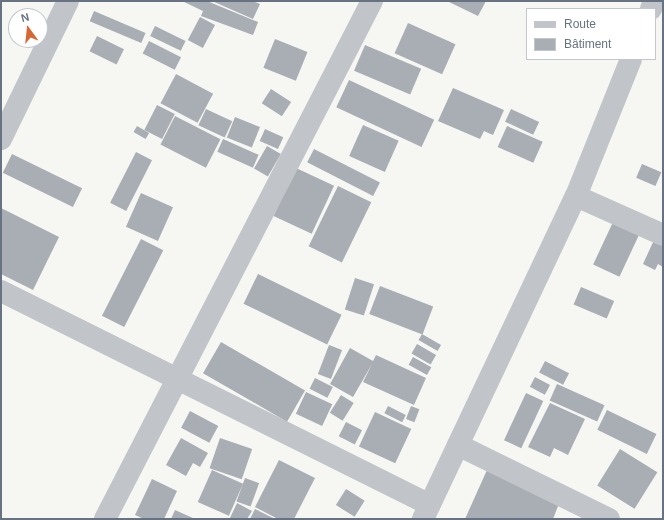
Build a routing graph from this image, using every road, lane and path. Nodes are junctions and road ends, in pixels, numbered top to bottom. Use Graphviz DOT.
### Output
graph roads {
  1 [pos="68,1"];
  2 [pos="372,1"];
  3 [pos="631,60"];
  4 [pos="1,139"];
  5 [pos="576,196"];
  6 [pos="663,235"];
  7 [pos="1,291"];
  8 [pos="178,380"];
  9 [pos="458,446"];
  10 [pos="426,512"];
  11 [pos="106,519"];
  12 [pos="609,519"];
  1 -- 4 [label="street"];
  2 -- 8 [label="street"];
  3 -- 5 [label="street"];
  5 -- 6 [label="street"];
  5 -- 9 [label="street"];
  7 -- 8 [label="street"];
  8 -- 10 [label="street"];
  8 -- 11 [label="street"];
  9 -- 10 [label="street"];
  9 -- 12 [label="street"];
}
